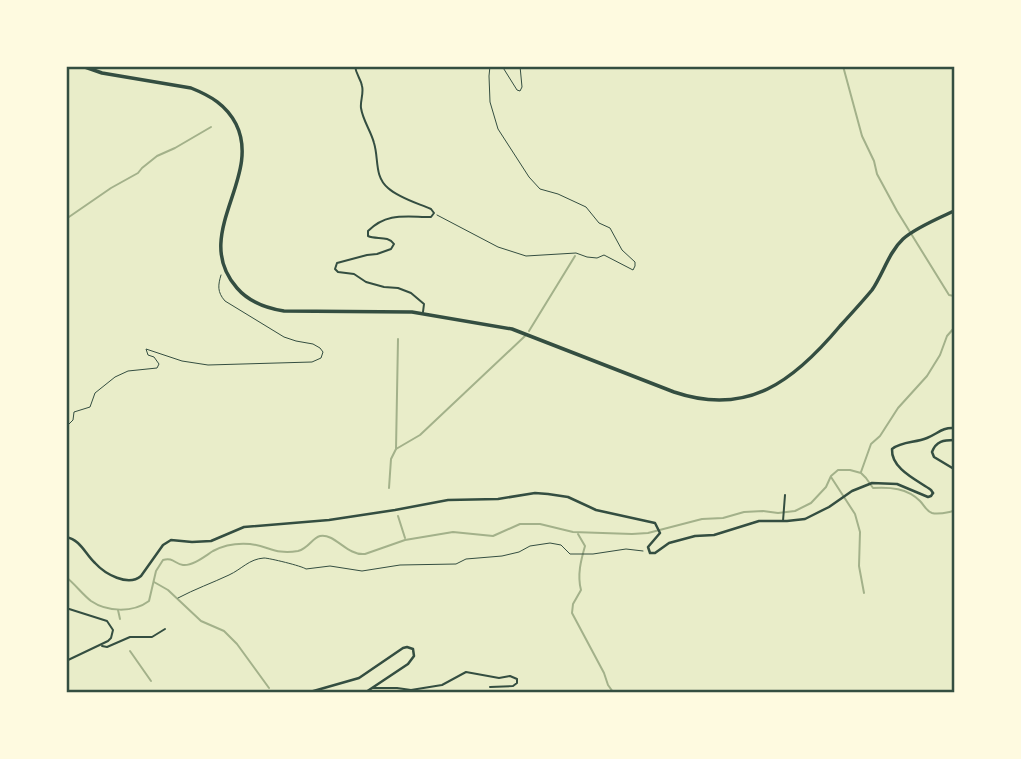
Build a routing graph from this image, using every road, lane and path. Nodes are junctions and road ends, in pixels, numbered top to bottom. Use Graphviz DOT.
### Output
graph roads {
  1 [pos="82,66"];
  2 [pos="355,66"];
  3 [pos="490,66"];
  4 [pos="502,66"];
  5 [pos="520,66"];
  6 [pos="954,211"];
  7 [pos="433,214"];
  8 [pos="221,274"];
  9 [pos="423,313"];
  10 [pos="66,427"];
  11 [pos="954,428"];
  12 [pos="954,440"];
  13 [pos="954,469"];
  14 [pos="785,495"];
  15 [pos="783,521"];
  16 [pos="66,537"];
  17 [pos="649,551"];
  18 [pos="178,598"];
  19 [pos="66,608"];
  20 [pos="165,629"];
  21 [pos="101,645"];
  22 [pos="66,661"];
  23 [pos="490,687"];
  24 [pos="372,688"];
  25 [pos="310,692"];
  26 [pos="366,692"];
  1 -- 9 [label="main road"];
  2 -- 7 [label="street"];
  3 -- 7 [label="path"];
  4 -- 5 [label="path"];
  6 -- 9 [label="main road"];
  7 -- 9 [label="street"];
  8 -- 10 [label="path"];
  11 -- 15 [label="street"];
  12 -- 13 [label="street"];
  14 -- 15 [label="street"];
  15 -- 17 [label="street"];
  16 -- 17 [label="street"];
  17 -- 18 [label="path"];
  19 -- 21 [label="street"];
  20 -- 21 [label="street"];
  21 -- 22 [label="street"];
  23 -- 24 [label="street"];
  24 -- 25 [label="street"];
  24 -- 26 [label="street"];
}
